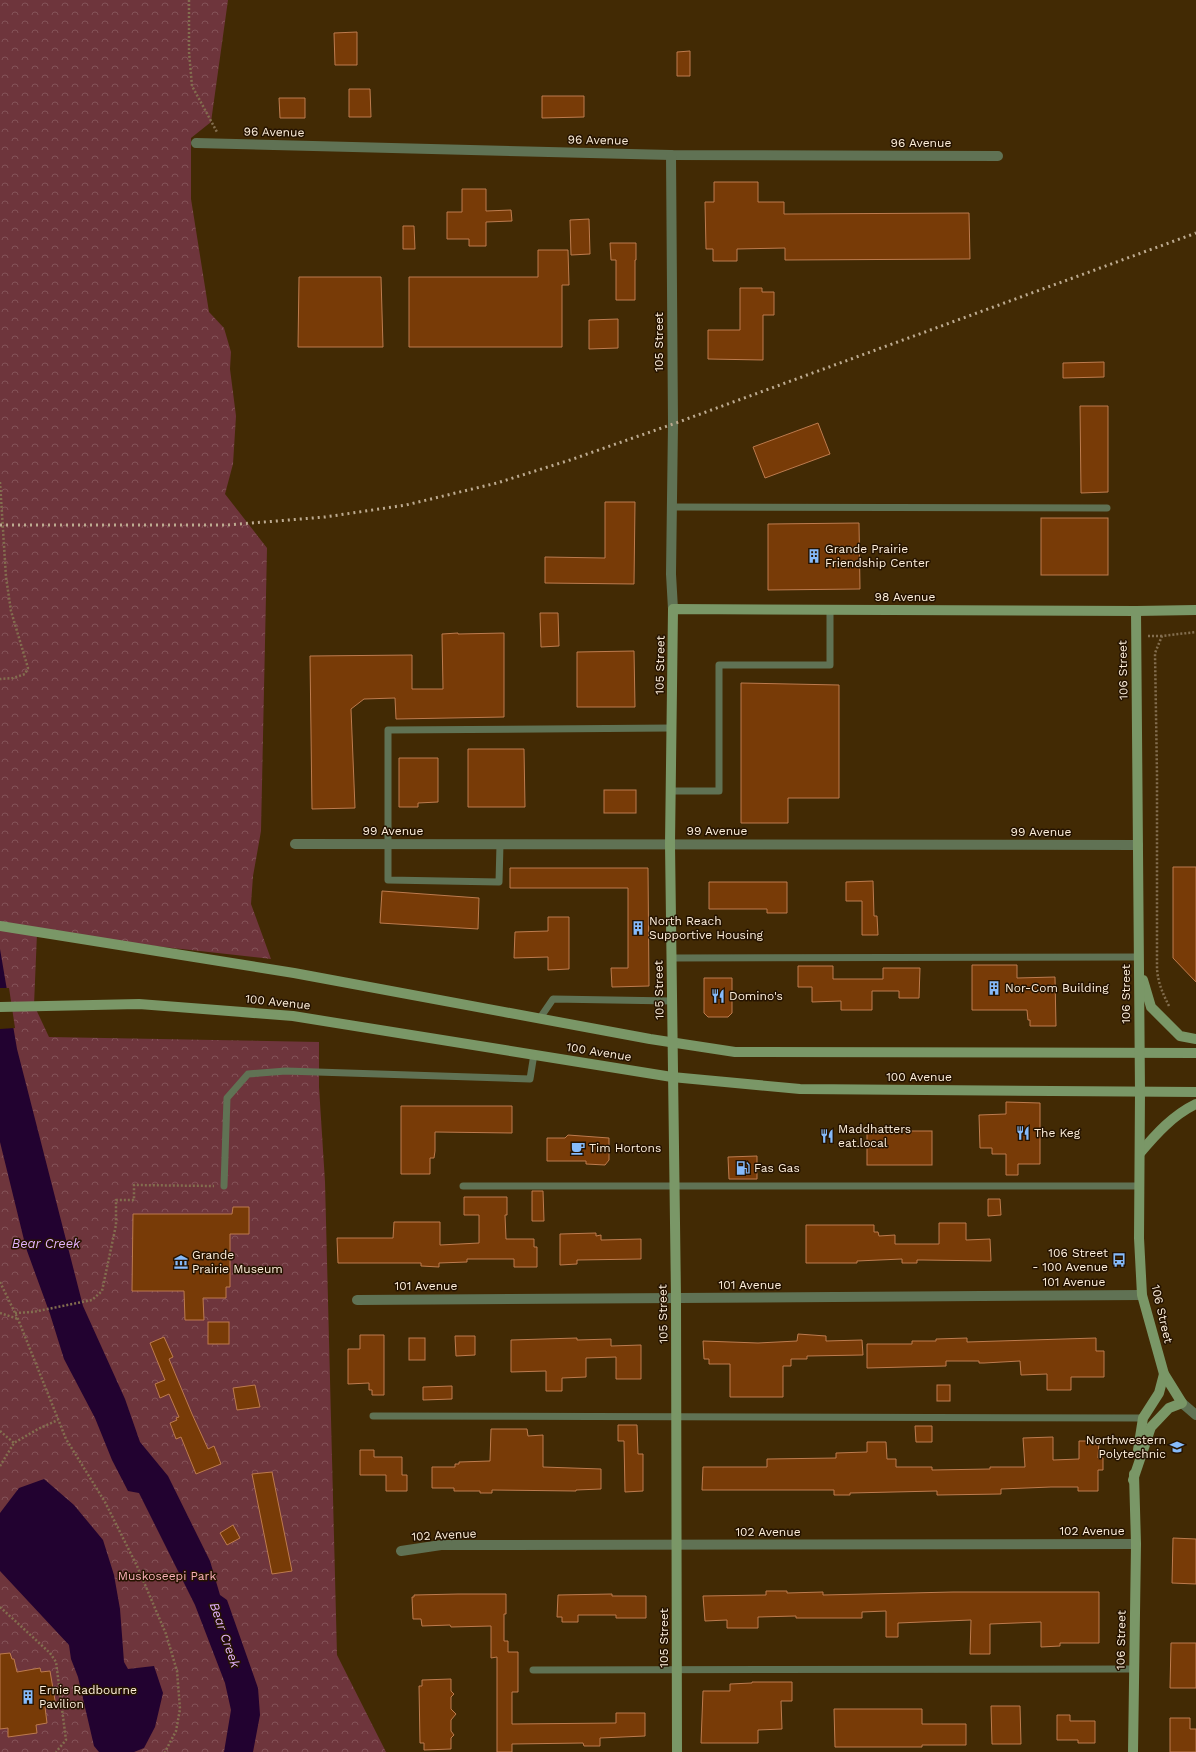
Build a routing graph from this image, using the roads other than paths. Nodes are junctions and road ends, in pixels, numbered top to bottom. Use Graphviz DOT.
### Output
graph roads {
  1 [pos="196,143"];
  2 [pos="671,155"];
  3 [pos="998,156"];
  4 [pos="672,507"];
  5 [pos="1107,508"];
  6 [pos="673,609"];
  7 [pos="830,610"];
  8 [pos="1196,610"];
  9 [pos="1136,611"];
  10 [pos="672,728"];
  11 [pos="671,791"];
  12 [pos="295,844"];
  13 [pos="388,844"];
  14 [pos="500,844"];
  15 [pos="670,844"];
  16 [pos="1138,845"];
  17 [pos="0,926"];
  18 [pos="1139,957"];
  19 [pos="672,958"];
  20 [pos="1139,969"];
  21 [pos="672,1001"];
  22 [pos="0,1007"];
  23 [pos="540,1018"];
  24 [pos="1196,1039"];
  25 [pos="673,1042"];
  26 [pos="1140,1053"];
  27 [pos="1196,1053"];
  28 [pos="534,1054"];
  29 [pos="672,1077"];
  30 [pos="1140,1092"];
  31 [pos="1196,1092"];
  32 [pos="1196,1104"];
  33 [pos="1140,1152"];
  34 [pos="224,1186"];
  35 [pos="463,1186"];
  36 [pos="674,1186"];
  37 [pos="1140,1186"];
  38 [pos="1142,1295"];
  39 [pos="676,1298"];
  40 [pos="357,1300"];
  41 [pos="1164,1374"];
  42 [pos="1182,1403"];
  43 [pos="1196,1415"];
  44 [pos="373,1416"];
  45 [pos="676,1417"];
  46 [pos="1143,1418"];
  47 [pos="1133,1480"];
  48 [pos="1136,1544"];
  49 [pos="678,1545"];
  50 [pos="401,1551"];
  51 [pos="1133,1669"];
  52 [pos="533,1670"];
  53 [pos="678,1670"];
  54 [pos="678,1752"];
  55 [pos="1133,1752"];
  1 -- 2 [label="street, 96 Avenue"];
  2 -- 3 [label="street, 96 Avenue"];
  2 -- 4 [label="street, 105 Street"];
  4 -- 5 [label="lane"];
  4 -- 6 [label="street, 105 Street"];
  6 -- 7 [label="street, 98 Avenue"];
  6 -- 10 [label="street, 105 Street"];
  7 -- 9 [label="street, 98 Avenue"];
  7 -- 11 [label="lane"];
  8 -- 9 [label="street, 98 Avenue"];
  9 -- 16 [label="street, 106 Street"];
  10 -- 11 [label="street, 105 Street"];
  10 -- 13 [label="lane"];
  11 -- 15 [label="street, 105 Street"];
  12 -- 13 [label="street, 99 Avenue"];
  13 -- 14 [label="street, 99 Avenue"];
  13 -- 14 [label="lane"];
  14 -- 15 [label="street, 99 Avenue"];
  15 -- 16 [label="street, 99 Avenue"];
  15 -- 19 [label="street, 105 Street"];
  16 -- 18 [label="street, 106 Street"];
  17 -- 23 [label="street, 100 Avenue"];
  18 -- 19 [label="lane"];
  18 -- 20 [label="street, 106 Street"];
  19 -- 21 [label="street, 105 Street"];
  20 -- 24 [label="street"];
  20 -- 26 [label="street, 106 Street"];
  21 -- 23 [label="lane"];
  21 -- 25 [label="street, 105 Street"];
  22 -- 28 [label="street, 100 Avenue"];
  23 -- 25 [label="street, 100 Avenue"];
  25 -- 26 [label="street, 100 Avenue"];
  25 -- 29 [label="street, 105 Street"];
  26 -- 27 [label="street, 100 Avenue"];
  26 -- 30 [label="street, 106 Street"];
  28 -- 29 [label="street, 100 Avenue"];
  28 -- 34 [label="lane"];
  29 -- 30 [label="street, 100 Avenue"];
  29 -- 36 [label="street, 105 Street"];
  30 -- 31 [label="street, 100 Avenue"];
  30 -- 33 [label="street, 106 Street"];
  32 -- 33 [label="street"];
  33 -- 37 [label="street, 106 Street"];
  35 -- 36 [label="lane"];
  36 -- 37 [label="lane"];
  36 -- 39 [label="street, 105 Street"];
  37 -- 38 [label="street, 106 Street"];
  38 -- 39 [label="street, 101 Avenue"];
  38 -- 41 [label="street, 106 Street"];
  39 -- 40 [label="street, 101 Avenue"];
  39 -- 45 [label="street, 105 Street"];
  41 -- 42 [label="street, 106 Street"];
  41 -- 46 [label="street, 106 Street"];
  42 -- 43 [label="street"];
  42 -- 47 [label="street, 106 Street"];
  44 -- 45 [label="lane"];
  45 -- 46 [label="lane"];
  45 -- 49 [label="street, 105 Street"];
  46 -- 47 [label="street, 106 Street"];
  47 -- 48 [label="street, 106 Street"];
  48 -- 49 [label="street, 102 Avenue"];
  48 -- 51 [label="street, 106 Street"];
  49 -- 50 [label="street, 102 Avenue"];
  49 -- 53 [label="street, 105 Street"];
  51 -- 53 [label="lane"];
  51 -- 55 [label="street, 106 Street"];
  52 -- 53 [label="lane"];
  53 -- 54 [label="street, 105 Street"];
}
